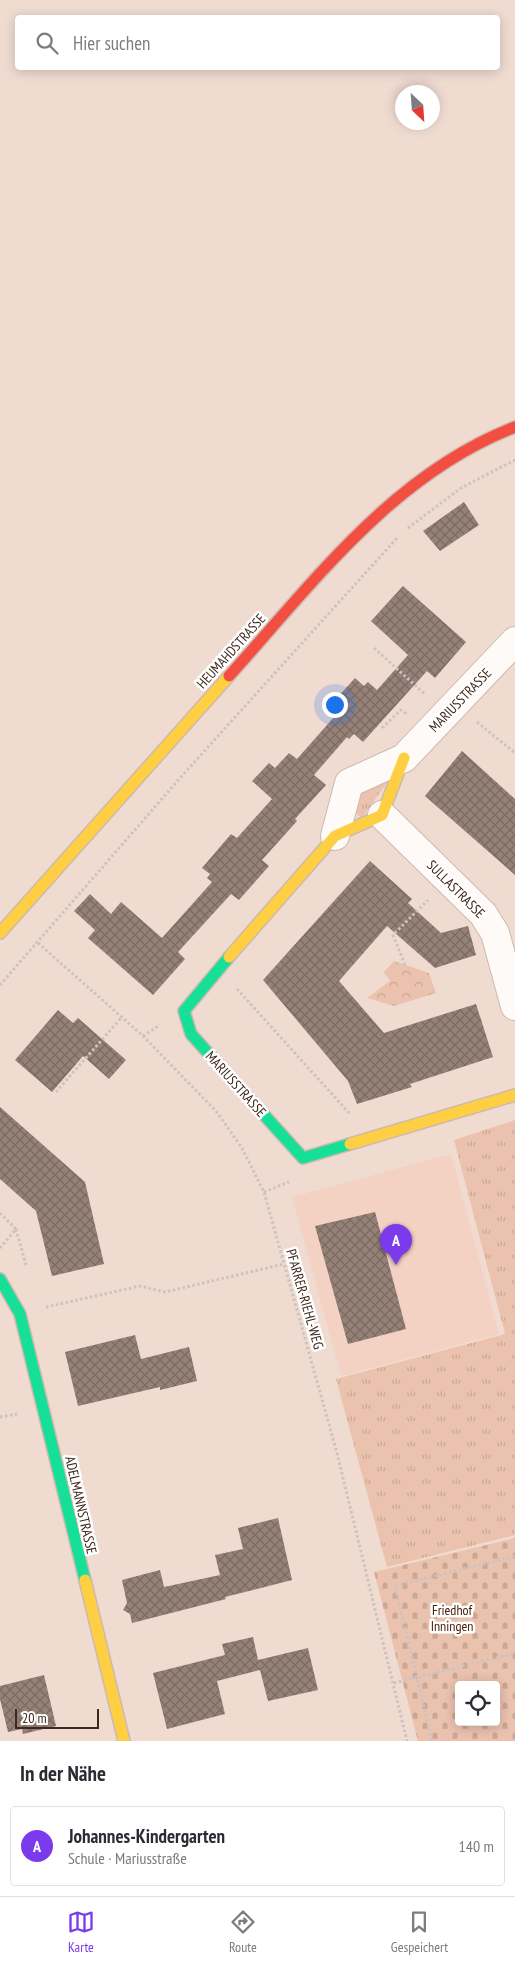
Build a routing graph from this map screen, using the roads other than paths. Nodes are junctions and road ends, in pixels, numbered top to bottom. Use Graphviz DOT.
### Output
graph roads {
  1 [pos="515,427"];
  2 [pos="515,642"];
  3 [pos="404,758"];
  4 [pos="382,815"];
  5 [pos="335,836"];
  6 [pos="0,933"];
  7 [pos="515,1006"];
  8 [pos="515,1095"];
  9 [pos="0,1280"];
  10 [pos="124,1741"];
  1 -- 6 [label="street, HEUMAHDSTRASSE"];
  2 -- 3 [label="street, MARIUSSTRASSE"];
  3 -- 4 [label="street, MARIUSSTRASSE"];
  3 -- 5 [label="street, MARIUSSTRASSE"];
  4 -- 5 [label="street, MARIUSSTRASSE"];
  4 -- 7 [label="street, SULLASTRASSE"];
  5 -- 8 [label="street, MARIUSSTRASSE"];
  9 -- 10 [label="street, ADELMANNSTRASSE"];
}
